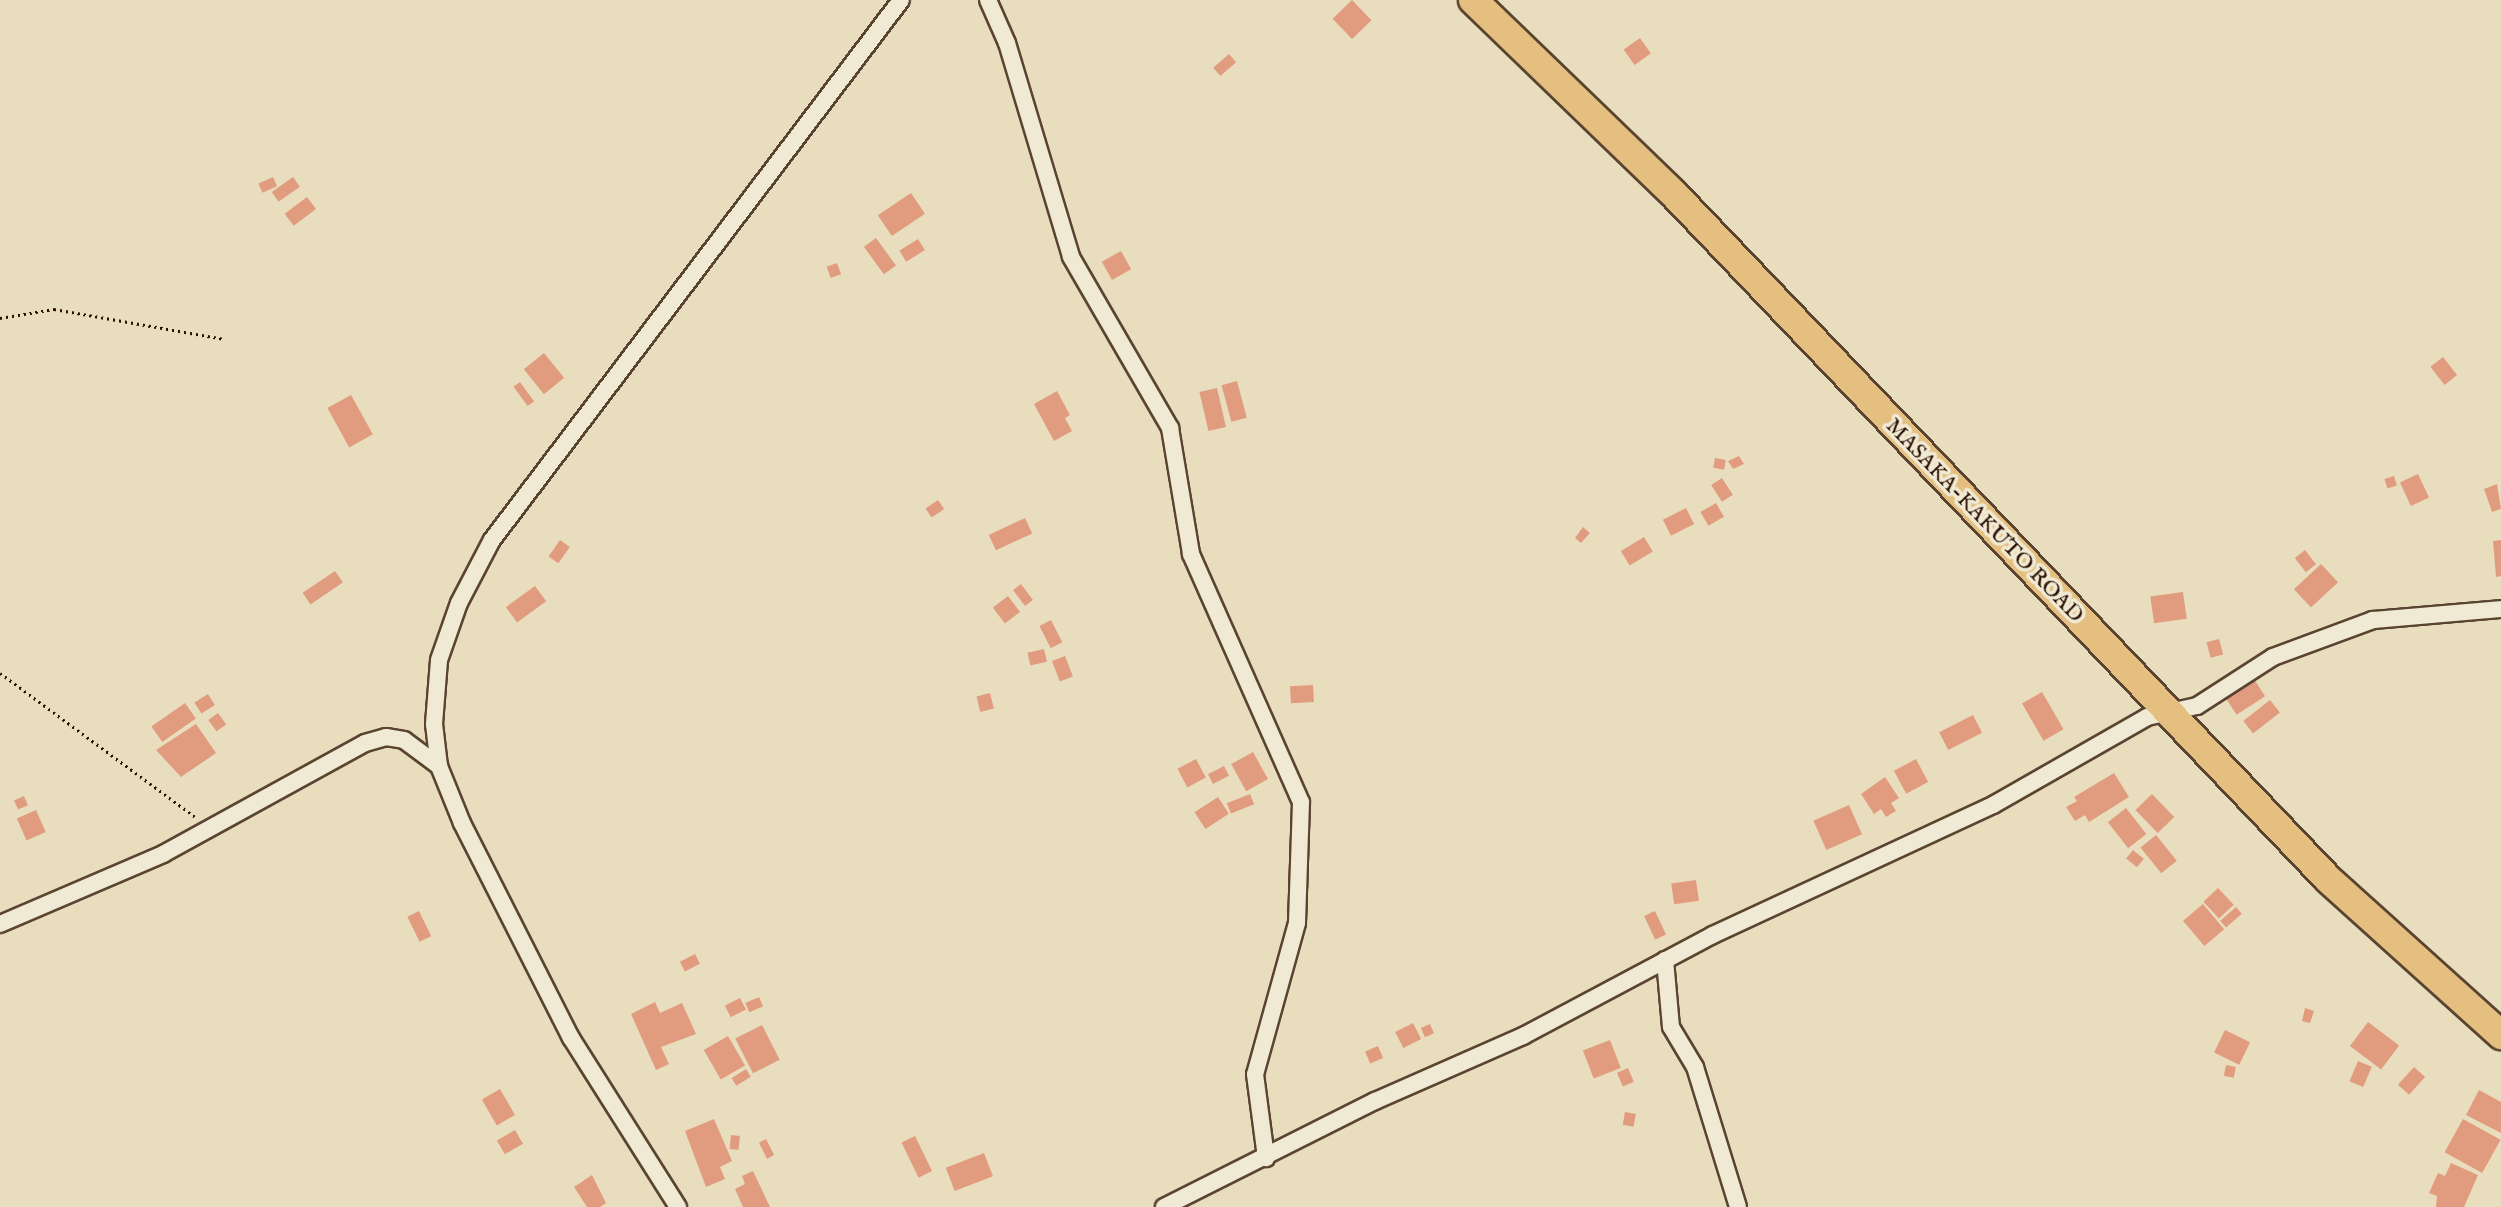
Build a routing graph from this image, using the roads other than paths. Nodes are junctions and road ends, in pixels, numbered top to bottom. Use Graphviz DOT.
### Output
graph roads {
  1 [pos="901,0"];
  2 [pos="988,0"];
  3 [pos="1473,0"];
  4 [pos="2501,609"];
  5 [pos="2166,712"];
  6 [pos="439,766"];
  7 [pos="0,924"];
  8 [pos="1665,960"];
  9 [pos="2501,1035"];
  10 [pos="1266,1158"];
  11 [pos="678,1207"];
  12 [pos="1164,1207"];
  13 [pos="1738,1207"];
  1 -- 6 [label="street"];
  2 -- 10 [label="street"];
  3 -- 5 [label="highway, MASAKA-KAKUTO ROAD"];
  4 -- 5 [label="street"];
  5 -- 8 [label="street"];
  5 -- 9 [label="highway, MASAKA-KAKUTO ROAD"];
  6 -- 7 [label="street"];
  6 -- 11 [label="street"];
  8 -- 10 [label="street"];
  8 -- 13 [label="street"];
  10 -- 12 [label="street"];
}
